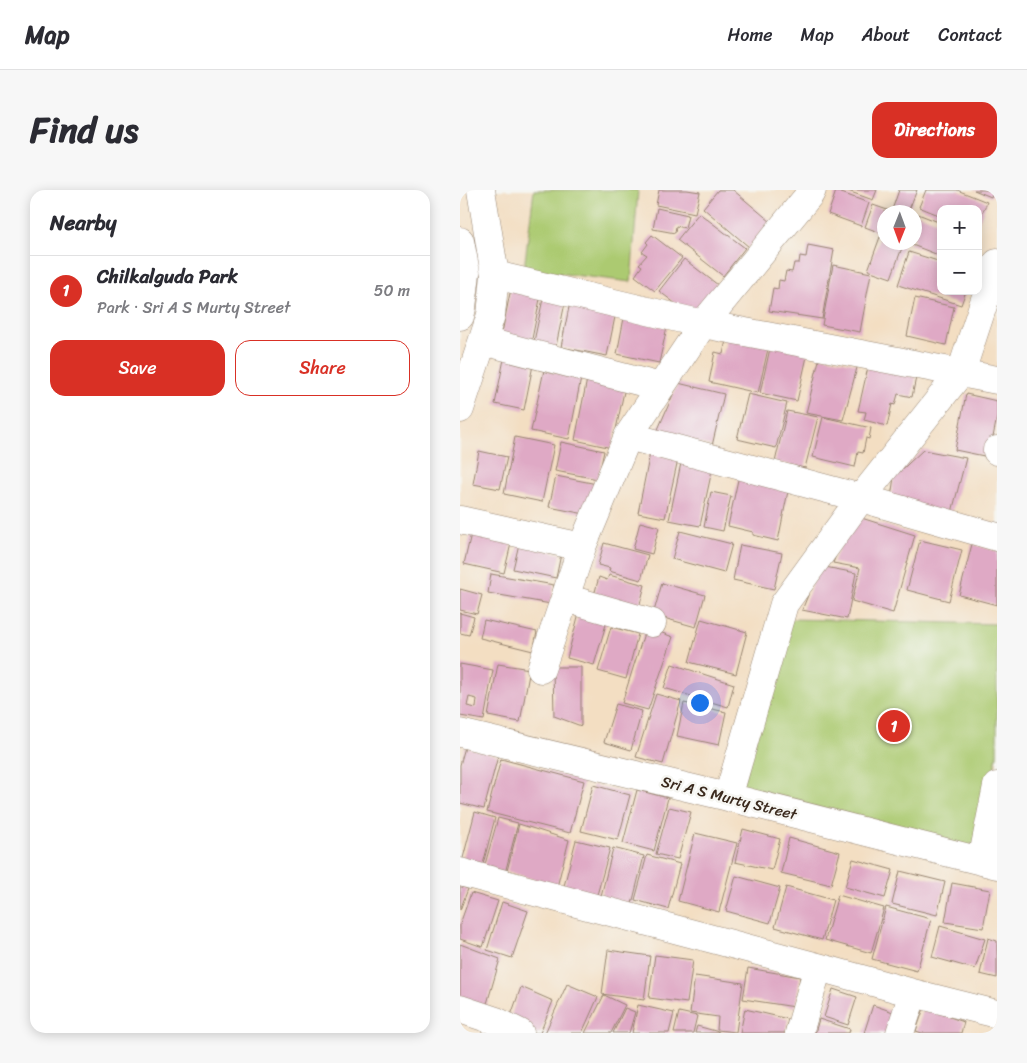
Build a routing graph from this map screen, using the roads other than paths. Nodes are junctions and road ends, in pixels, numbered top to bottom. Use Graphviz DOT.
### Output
graph roads {
  1 [pos="481,190"];
  2 [pos="812,190"];
  3 [pos="460,241"];
  4 [pos="997,263"];
  5 [pos="495,275"];
  6 [pos="461,310"];
  7 [pos="703,324"];
  8 [pos="483,341"];
  9 [pos="960,372"];
  10 [pos="997,380"];
  11 [pos="661,386"];
  12 [pos="460,409"];
  13 [pos="628,436"];
  14 [pos="860,498"];
  15 [pos="460,520"];
  16 [pos="997,537"];
  17 [pos="582,547"];
  18 [pos="565,598"];
  19 [pos="652,623"];
  20 [pos="541,669"];
  21 [pos="460,733"];
  22 [pos="997,786"];
  23 [pos="728,797"];
  24 [pos="990,863"];
  25 [pos="460,872"];
  26 [pos="818,967"];
  27 [pos="913,993"];
  28 [pos="460,1009"];
  29 [pos="997,1014"];
  30 [pos="502,1029"];
  31 [pos="799,1033"];
  32 [pos="900,1033"];
  1 -- 5 [label="street"];
  2 -- 7 [label="street"];
  3 -- 6 [label="street"];
  4 -- 9 [label="street"];
  5 -- 7 [label="street"];
  5 -- 8 [label="street"];
  7 -- 9 [label="street"];
  7 -- 11 [label="street"];
  8 -- 11 [label="street"];
  8 -- 12 [label="street"];
  9 -- 10 [label="street"];
  9 -- 14 [label="street"];
  11 -- 13 [label="street"];
  13 -- 14 [label="street"];
  13 -- 17 [label="street"];
  14 -- 16 [label="street"];
  14 -- 23 [label="street"];
  15 -- 17 [label="street"];
  17 -- 18 [label="street"];
  18 -- 19 [label="street"];
  18 -- 20 [label="street"];
  21 -- 23 [label="street, Sri A S Murty Street"];
  22 -- 24 [label="street"];
  23 -- 24 [label="street, Sri A S Murty Street"];
  25 -- 26 [label="street"];
  26 -- 27 [label="street"];
  26 -- 31 [label="street"];
  27 -- 29 [label="street"];
  27 -- 32 [label="street"];
  28 -- 30 [label="street"];
}
